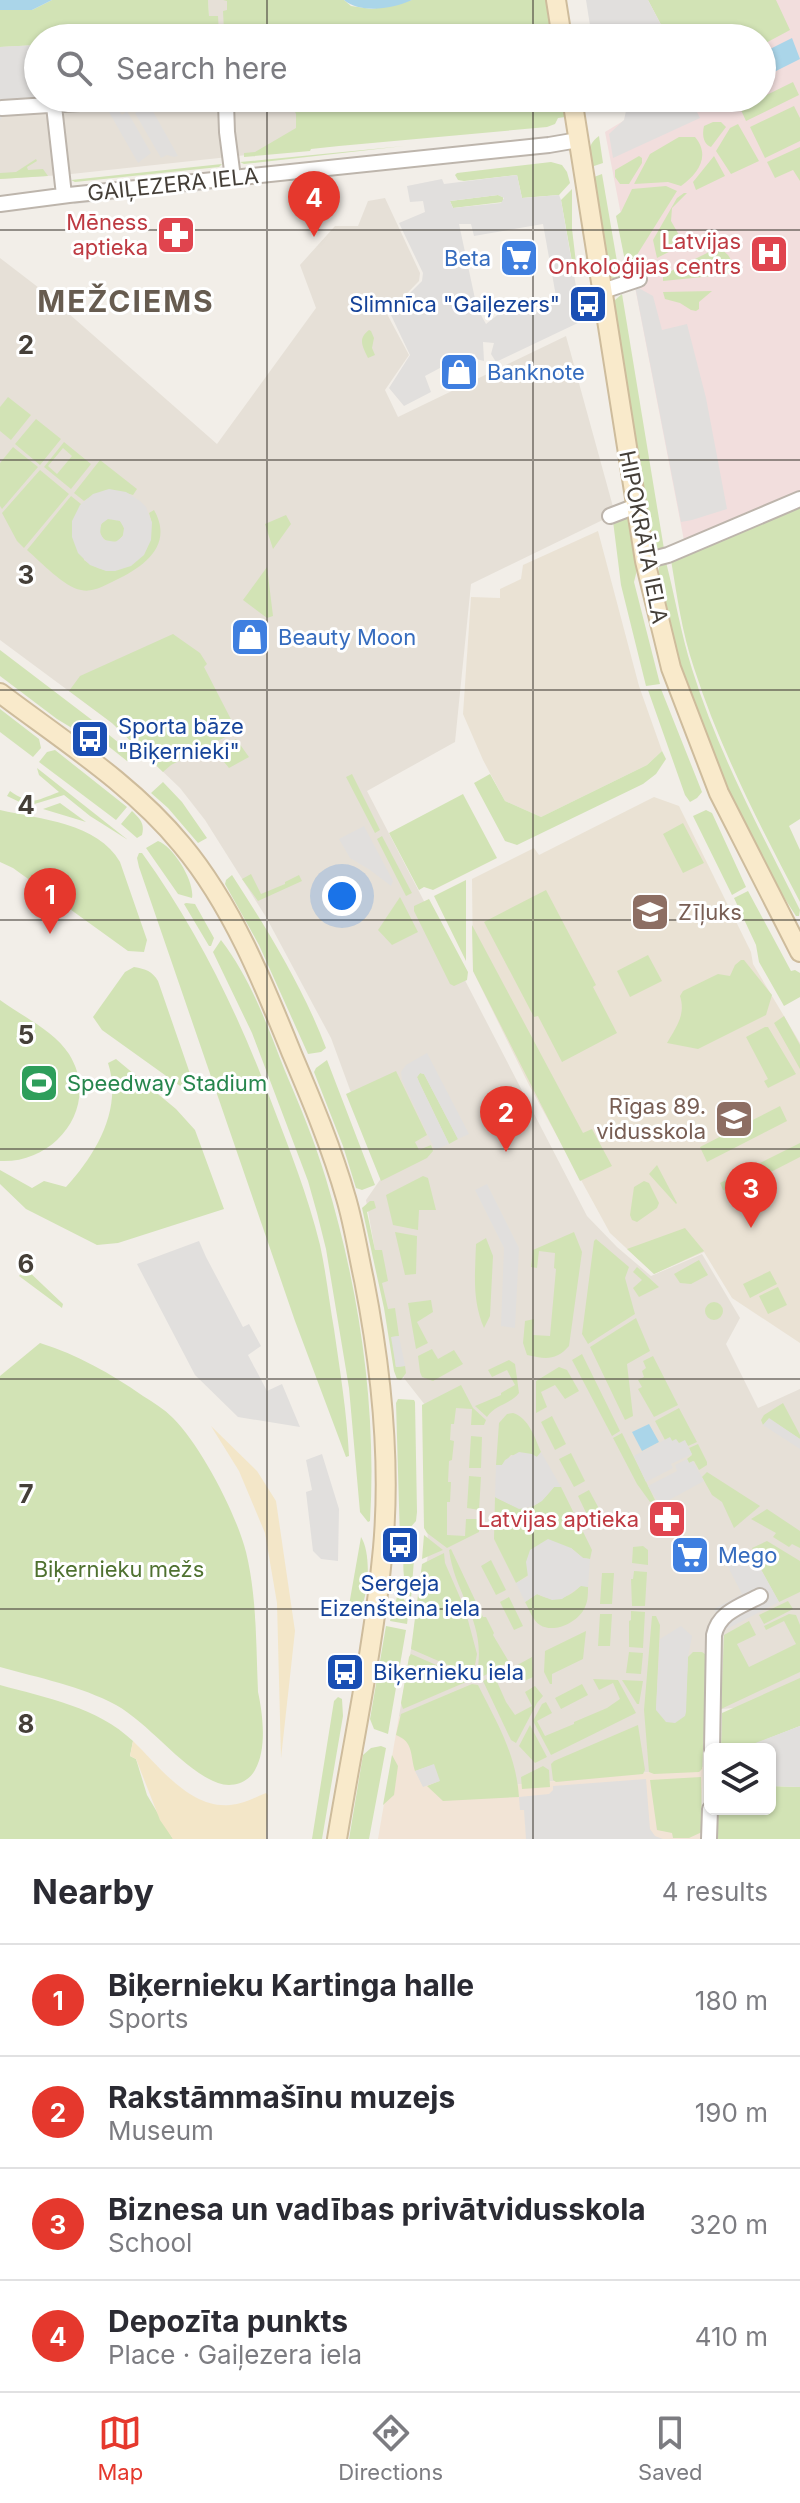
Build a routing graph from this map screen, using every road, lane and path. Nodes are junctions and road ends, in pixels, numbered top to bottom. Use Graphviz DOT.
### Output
graph roads {
  1 [pos="556,0"];
  2 [pos="560,24"];
  3 [pos="24,107"];
  4 [pos="1,108"];
  5 [pos="55,112"];
  6 [pos="226,112"];
  7 [pos="574,112"];
  8 [pos="578,140"];
  9 [pos="233,178"];
  10 [pos="64,195"];
  11 [pos="2,202"];
  12 [pos="639,279"];
  13 [pos="603,291"];
  14 [pos="800,499"];
  15 [pos="636,506"];
  16 [pos="610,516"];
  17 [pos="645,561"];
  18 [pos="0,693"];
  19 [pos="800,952"];
  20 [pos="760,1596"];
  21 [pos="712,1743"];
  22 [pos="710,1815"];
  23 [pos="337,1839"];
  24 [pos="709,1839"];
  1 -- 2 [label="street"];
  3 -- 4 [label="street"];
  5 -- 10 [label="street"];
  6 -- 9 [label="street"];
  7 -- 8 [label="street, HIPOKRĀTA IELA"];
  8 -- 9 [label="street, GAIĻEZERA IELA"];
  8 -- 13 [label="street, HIPOKRĀTA IELA"];
  9 -- 10 [label="street, GAIĻEZERA IELA"];
  10 -- 11 [label="street, GAIĻEZERA IELA"];
  12 -- 13 [label="street"];
  13 -- 15 [label="street, HIPOKRĀTA IELA"];
  14 -- 17 [label="street"];
  15 -- 16 [label="street"];
  15 -- 17 [label="street, HIPOKRĀTA IELA"];
  17 -- 19 [label="street, HIPOKRĀTA IELA"];
  18 -- 23 [label="street"];
  20 -- 21 [label="street"];
  22 -- 24 [label="street"];
}
